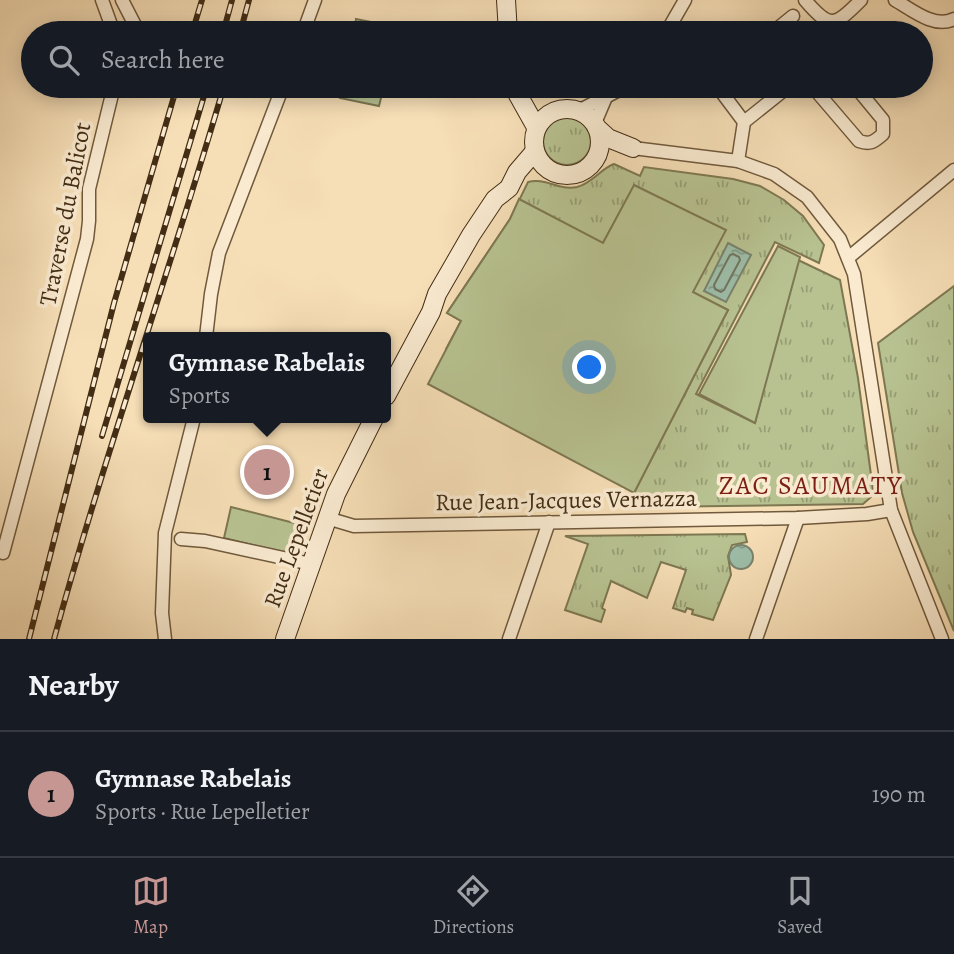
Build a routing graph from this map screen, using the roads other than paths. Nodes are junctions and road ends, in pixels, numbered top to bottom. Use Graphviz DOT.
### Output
graph roads {
  1 [pos="102,0"];
  2 [pos="122,0"];
  3 [pos="315,0"];
  4 [pos="506,0"];
  5 [pos="685,0"];
  6 [pos="805,0"];
  7 [pos="861,0"];
  8 [pos="895,0"];
  9 [pos="793,16"];
  10 [pos="954,19"];
  11 [pos="110,21"];
  12 [pos="133,21"];
  13 [pos="307,21"];
  14 [pos="507,21"];
  15 [pos="673,21"];
  16 [pos="787,21"];
  17 [pos="826,21"];
  18 [pos="835,21"];
  19 [pos="111,98"];
  20 [pos="279,98"];
  21 [pos="520,98"];
  22 [pos="604,98"];
  23 [pos="606,98"];
  24 [pos="726,98"];
  25 [pos="774,98"];
  26 [pos="822,98"];
  27 [pos="865,98"];
  28 [pos="524,105"];
  29 [pos="580,110"];
  30 [pos="550,112"];
  31 [pos="744,122"];
  32 [pos="596,126"];
  33 [pos="536,127"];
  34 [pos="633,148"];
  35 [pos="535,151"];
  36 [pos="594,161"];
  37 [pos="738,161"];
  38 [pos="545,167"];
  39 [pos="954,170"];
  40 [pos="509,188"];
  41 [pos="848,258"];
  42 [pos="207,332"];
  43 [pos="391,387"];
  44 [pos="193,423"];
  45 [pos="371,423"];
  46 [pos="891,510"];
  47 [pos="327,518"];
  48 [pos="798,518"];
  49 [pos="549,522"];
  50 [pos="181,539"];
  51 [pos="1,557"];
  52 [pos="312,564"];
  53 [pos="165,639"];
  54 [pos="285,639"];
  55 [pos="509,639"];
  56 [pos="756,639"];
  57 [pos="942,639"];
  1 -- 11 [label="street"];
  2 -- 12 [label="street"];
  3 -- 13 [label="street"];
  4 -- 14 [label="street"];
  5 -- 15 [label="street"];
  6 -- 17 [label="street"];
  7 -- 18 [label="street"];
  8 -- 10 [label="street"];
  9 -- 16 [label="street"];
  19 -- 51 [label="street, Traverse du Balicot"];
  20 -- 42 [label="street"];
  21 -- 28 [label="street"];
  22 -- 29 [label="street"];
  23 -- 32 [label="street"];
  24 -- 31 [label="street"];
  25 -- 31 [label="street"];
  26 -- 27 [label="street"];
  28 -- 30 [label="street"];
  28 -- 33 [label="street"];
  29 -- 30 [label="street"];
  29 -- 32 [label="street"];
  30 -- 33 [label="street"];
  31 -- 37 [label="street"];
  32 -- 34 [label="street"];
  32 -- 36 [label="street"];
  33 -- 35 [label="street"];
  34 -- 36 [label="street"];
  34 -- 37 [label="street"];
  35 -- 38 [label="street"];
  35 -- 40 [label="street"];
  36 -- 38 [label="street"];
  37 -- 41 [label="street"];
  38 -- 40 [label="street"];
  39 -- 41 [label="street"];
  40 -- 43 [label="street"];
  41 -- 46 [label="street"];
  44 -- 53 [label="street"];
  45 -- 47 [label="street, Rue Lepelletier"];
  46 -- 48 [label="street, Rue Jean-Jacques Vernazza"];
  46 -- 57 [label="street"];
  47 -- 49 [label="street, Rue Jean-Jacques Vernazza"];
  47 -- 52 [label="street, Rue Lepelletier"];
  48 -- 49 [label="street, Rue Jean-Jacques Vernazza"];
  48 -- 56 [label="street"];
  49 -- 55 [label="street"];
  50 -- 52 [label="street"];
  52 -- 54 [label="street, Rue Lepelletier"];
}
